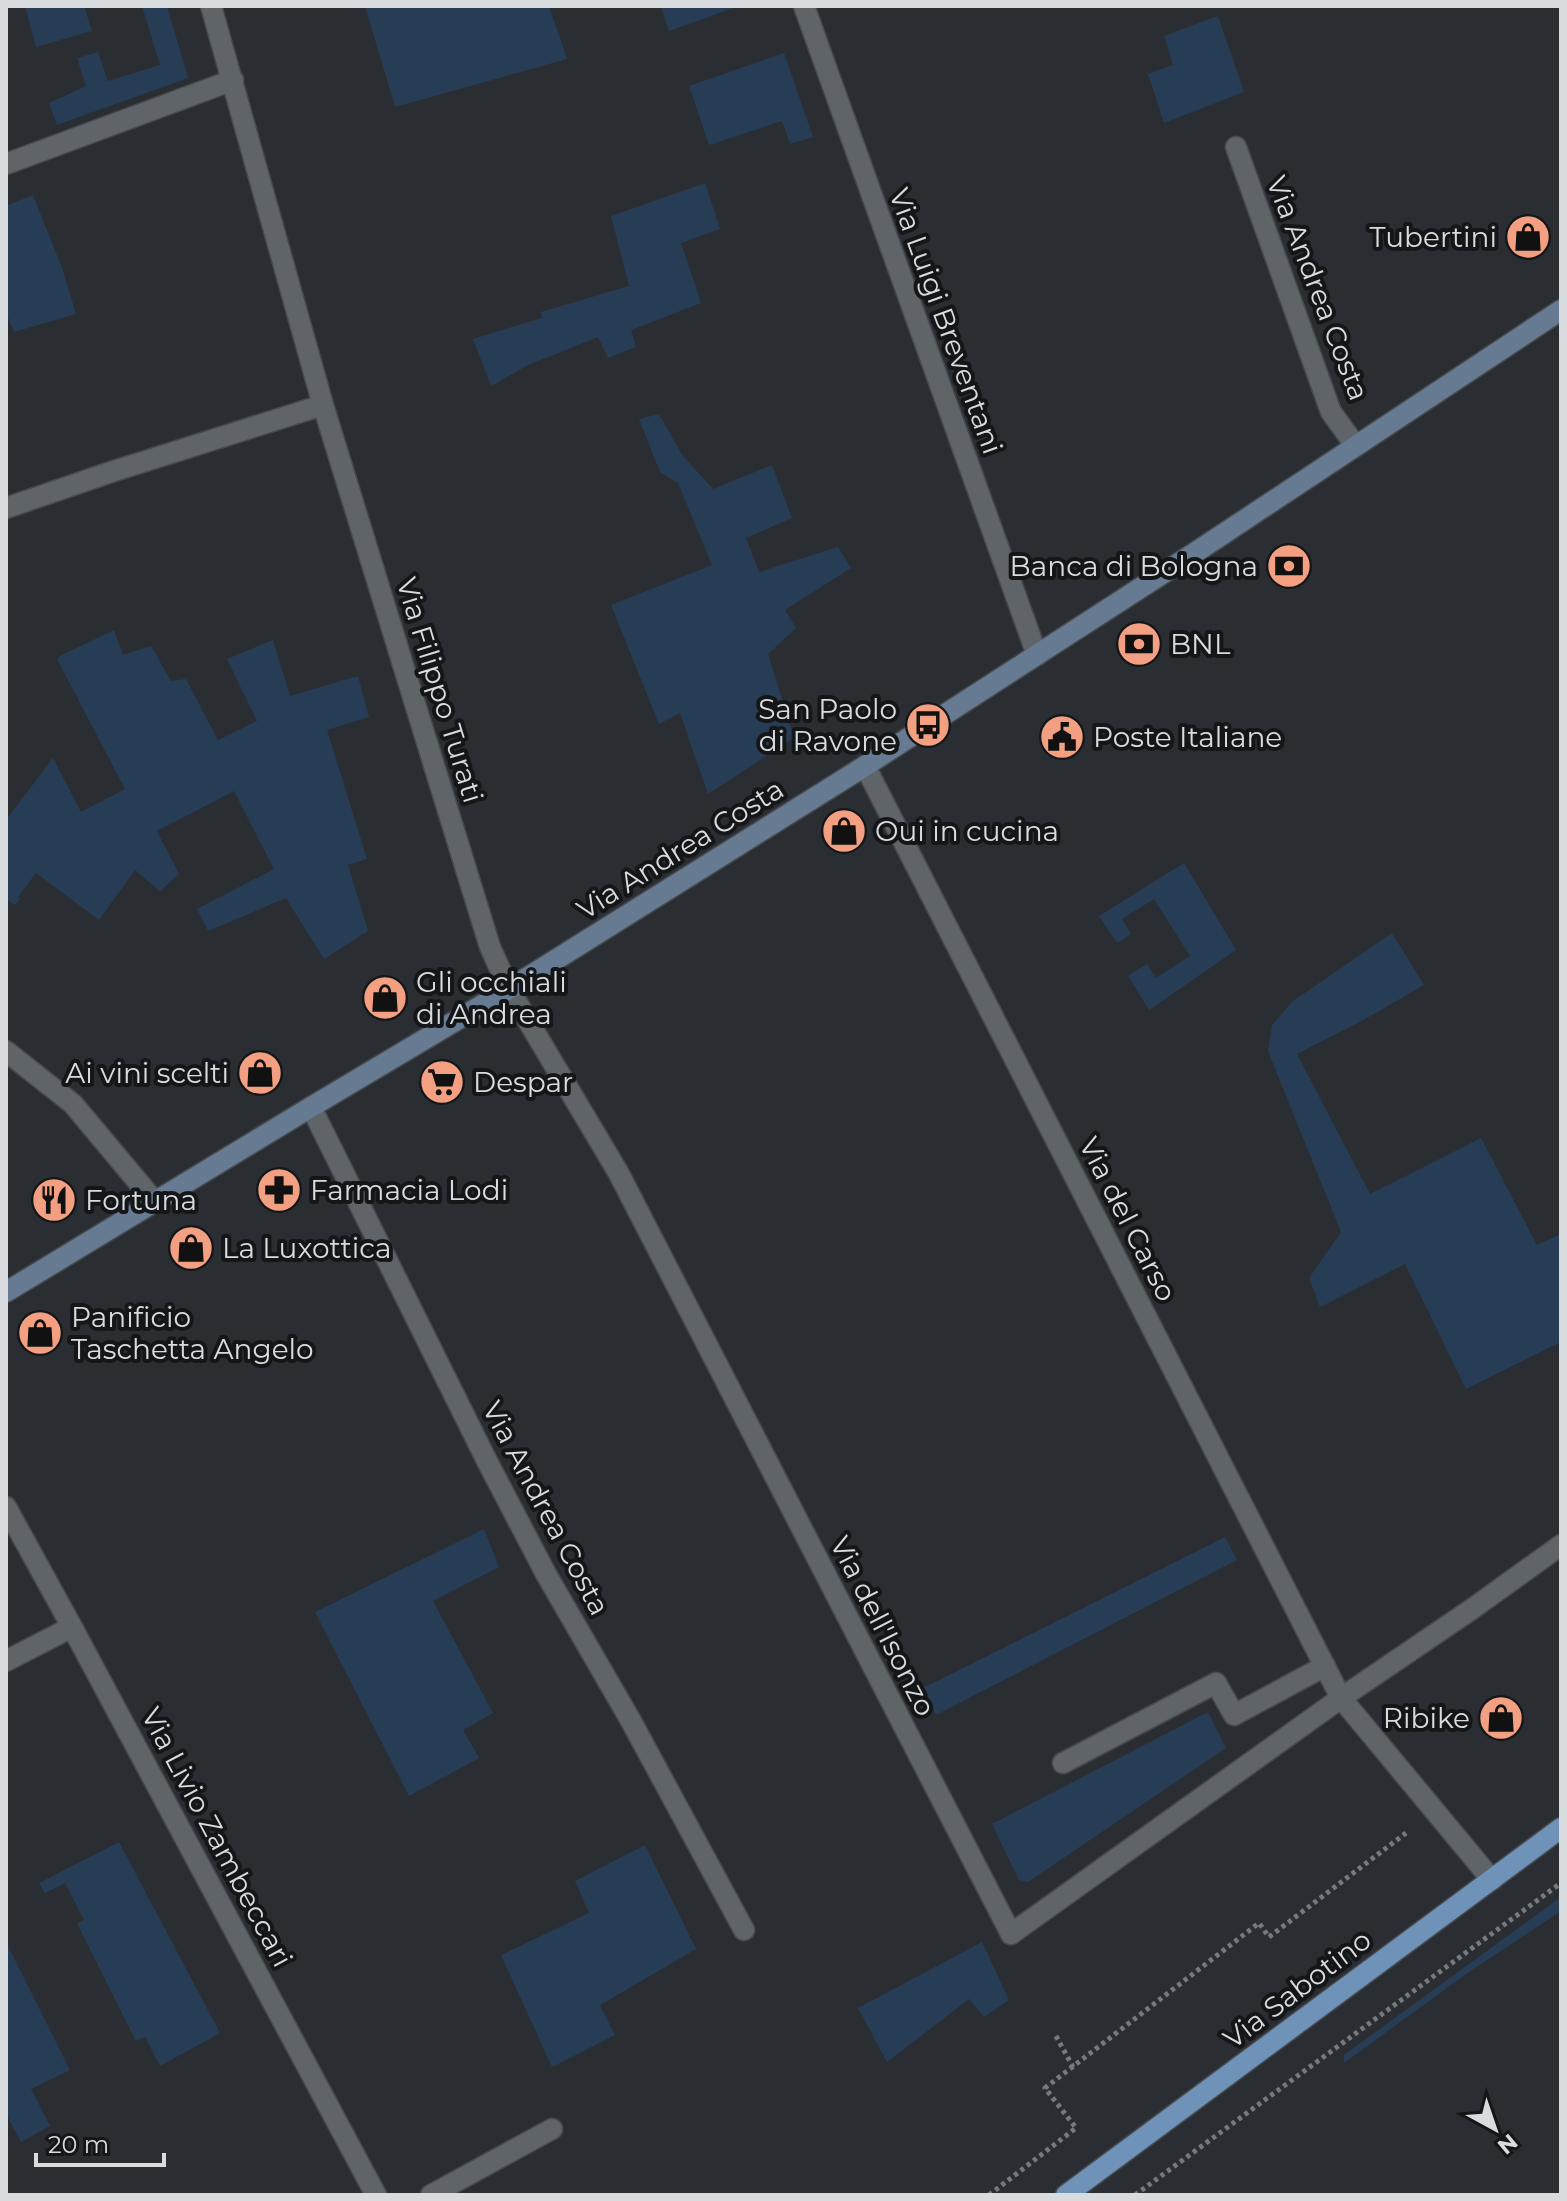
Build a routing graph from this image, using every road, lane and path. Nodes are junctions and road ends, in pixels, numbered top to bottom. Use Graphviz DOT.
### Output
graph roads {
  1 [pos="211,6"];
  2 [pos="804,6"];
  3 [pos="233,80"];
  4 [pos="1236,147"];
  5 [pos="6,164"];
  6 [pos="1561,310"];
  7 [pos="323,405"];
  8 [pos="1355,445"];
  9 [pos="6,508"];
  10 [pos="1037,655"];
  11 [pos="865,766"];
  12 [pos="509,989"];
  13 [pos="6,1051"];
  14 [pos="311,1107"];
  15 [pos="155,1202"];
  16 [pos="6,1292"];
  17 [pos="6,1507"];
  18 [pos="1561,1545"];
  19 [pos="72,1627"];
  20 [pos="6,1661"];
  21 [pos="1325,1666"];
  22 [pos="1341,1698"];
  23 [pos="1063,1763"];
  24 [pos="1561,1828"];
  25 [pos="1406,1833"];
  26 [pos="1492,1880"];
  27 [pos="1561,1883"];
  28 [pos="744,1930"];
  29 [pos="1240,1938"];
  30 [pos="1247,1947"];
  31 [pos="1056,2036"];
  32 [pos="1073,2067"];
  33 [pos="552,2129"];
  34 [pos="376,2195"];
  35 [pos="431,2195"];
  36 [pos="989,2195"];
  37 [pos="1066,2195"];
  38 [pos="1135,2195"];
  1 -- 3 [label="street, Via Filippo Turati"];
  2 -- 10 [label="street, Via Luigi Breventani"];
  3 -- 5 [label="street"];
  3 -- 7 [label="street, Via Filippo Turati"];
  4 -- 8 [label="street, Via Andrea Costa"];
  6 -- 8 [label="main road, Via Andrea Costa"];
  7 -- 9 [label="street"];
  7 -- 12 [label="street, Via Filippo Turati"];
  8 -- 10 [label="main road, Via Andrea Costa"];
  10 -- 11 [label="main road, Via Andrea Costa"];
  11 -- 12 [label="main road, Via Andrea Costa"];
  11 -- 21 [label="street, Via del Carso"];
  12 -- 14 [label="main road, Via Andrea Costa"];
  12 -- 22 [label="street, Via dell'Isonzo"];
  13 -- 15 [label="street"];
  14 -- 15 [label="main road, Via Andrea Costa"];
  14 -- 28 [label="street, Via Andrea Costa"];
  15 -- 16 [label="main road, Via Andrea Costa"];
  17 -- 19 [label="street, Via Livio Zambeccari"];
  18 -- 22 [label="street"];
  19 -- 20 [label="street"];
  19 -- 34 [label="street, Via Livio Zambeccari"];
  21 -- 22 [label="street, Via del Carso"];
  21 -- 23 [label="street"];
  22 -- 26 [label="street, Via del Carso"];
  24 -- 26 [label="main road, Via Sabotino"];
  25 -- 29 [label="path"];
  26 -- 37 [label="main road, Via Sabotino"];
  27 -- 38 [label="path"];
  29 -- 30 [label="path"];
  29 -- 32 [label="path"];
  31 -- 32 [label="path"];
  32 -- 36 [label="path"];
  33 -- 35 [label="street"];
}
